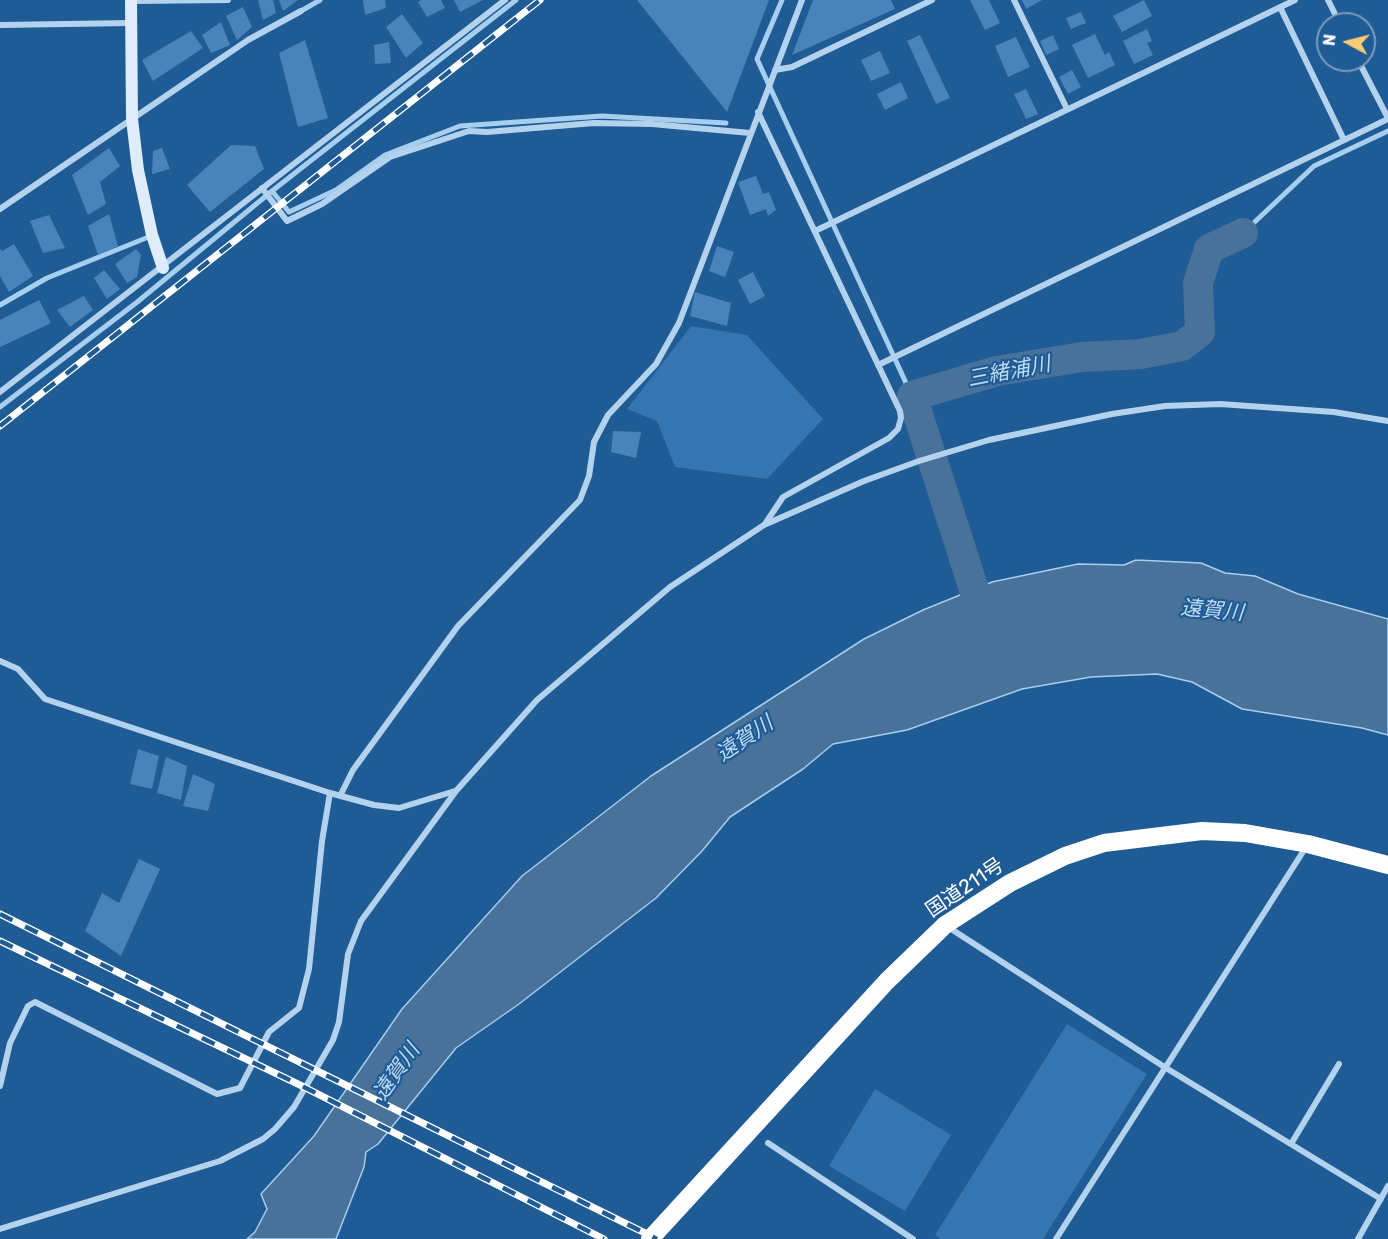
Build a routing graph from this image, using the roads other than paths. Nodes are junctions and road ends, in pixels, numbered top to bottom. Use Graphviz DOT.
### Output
graph roads {
  1 [pos="228,0"];
  2 [pos="505,0"];
  3 [pos="802,0"];
  4 [pos="932,0"];
  5 [pos="1014,0"];
  6 [pos="1295,0"];
  7 [pos="130,1"];
  8 [pos="1280,7"];
  9 [pos="301,10"];
  10 [pos="131,23"];
  11 [pos="0,25"];
  12 [pos="775,70"];
  13 [pos="1364,72"];
  14 [pos="1067,109"];
  15 [pos="758,112"];
  16 [pos="132,119"];
  17 [pos="1388,119"];
  18 [pos="750,134"];
  19 [pos="1344,140"];
  20 [pos="266,193"];
  21 [pos="0,209"];
  22 [pos="814,231"];
  23 [pos="163,267"];
  24 [pos="878,365"];
  25 [pos="0,392"];
  26 [pos="1388,421"];
  27 [pos="764,525"];
  28 [pos="0,661"];
  29 [pos="456,791"];
  30 [pos="330,793"];
  31 [pos="340,796"];
  32 [pos="1308,844"];
  33 [pos="1388,865"];
  34 [pos="945,925"];
  35 [pos="1339,1065"];
  36 [pos="1166,1068"];
  37 [pos="0,1086"];
  38 [pos="768,1143"];
  39 [pos="1291,1144"];
  40 [pos="1388,1186"];
  41 [pos="1381,1199"];
  42 [pos="0,1228"];
  43 [pos="650,1239"];
  44 [pos="913,1239"];
  45 [pos="1056,1239"];
  46 [pos="1359,1239"];
  1 -- 7 [label="street"];
  2 -- 20 [label="street"];
  3 -- 12 [label="street"];
  4 -- 12 [label="street"];
  5 -- 14 [label="street"];
  6 -- 8 [label="street"];
  7 -- 10 [label="street"];
  8 -- 14 [label="street"];
  8 -- 19 [label="street"];
  9 -- 16 [label="street"];
  10 -- 11 [label="street"];
  10 -- 16 [label="street"];
  12 -- 15 [label="street"];
  13 -- 17 [label="street"];
  14 -- 22 [label="street"];
  15 -- 18 [label="street"];
  15 -- 22 [label="street"];
  16 -- 21 [label="street"];
  16 -- 23 [label="street"];
  17 -- 19 [label="street"];
  18 -- 20 [label="street"];
  18 -- 31 [label="street"];
  19 -- 24 [label="street"];
  20 -- 23 [label="street"];
  22 -- 24 [label="street"];
  23 -- 25 [label="street"];
  24 -- 27 [label="street"];
  26 -- 27 [label="street"];
  27 -- 29 [label="street"];
  28 -- 30 [label="street"];
  29 -- 31 [label="street"];
  29 -- 42 [label="street"];
  30 -- 31 [label="street"];
  30 -- 37 [label="street"];
  32 -- 33 [label="highway, 国道211号"];
  32 -- 34 [label="highway, 国道211号"];
  32 -- 36 [label="street"];
  34 -- 36 [label="street"];
  34 -- 43 [label="highway, 国道211号"];
  35 -- 39 [label="street"];
  36 -- 39 [label="street"];
  36 -- 45 [label="street"];
  38 -- 44 [label="street"];
  39 -- 41 [label="street"];
  40 -- 41 [label="street"];
  41 -- 46 [label="street"];
}
